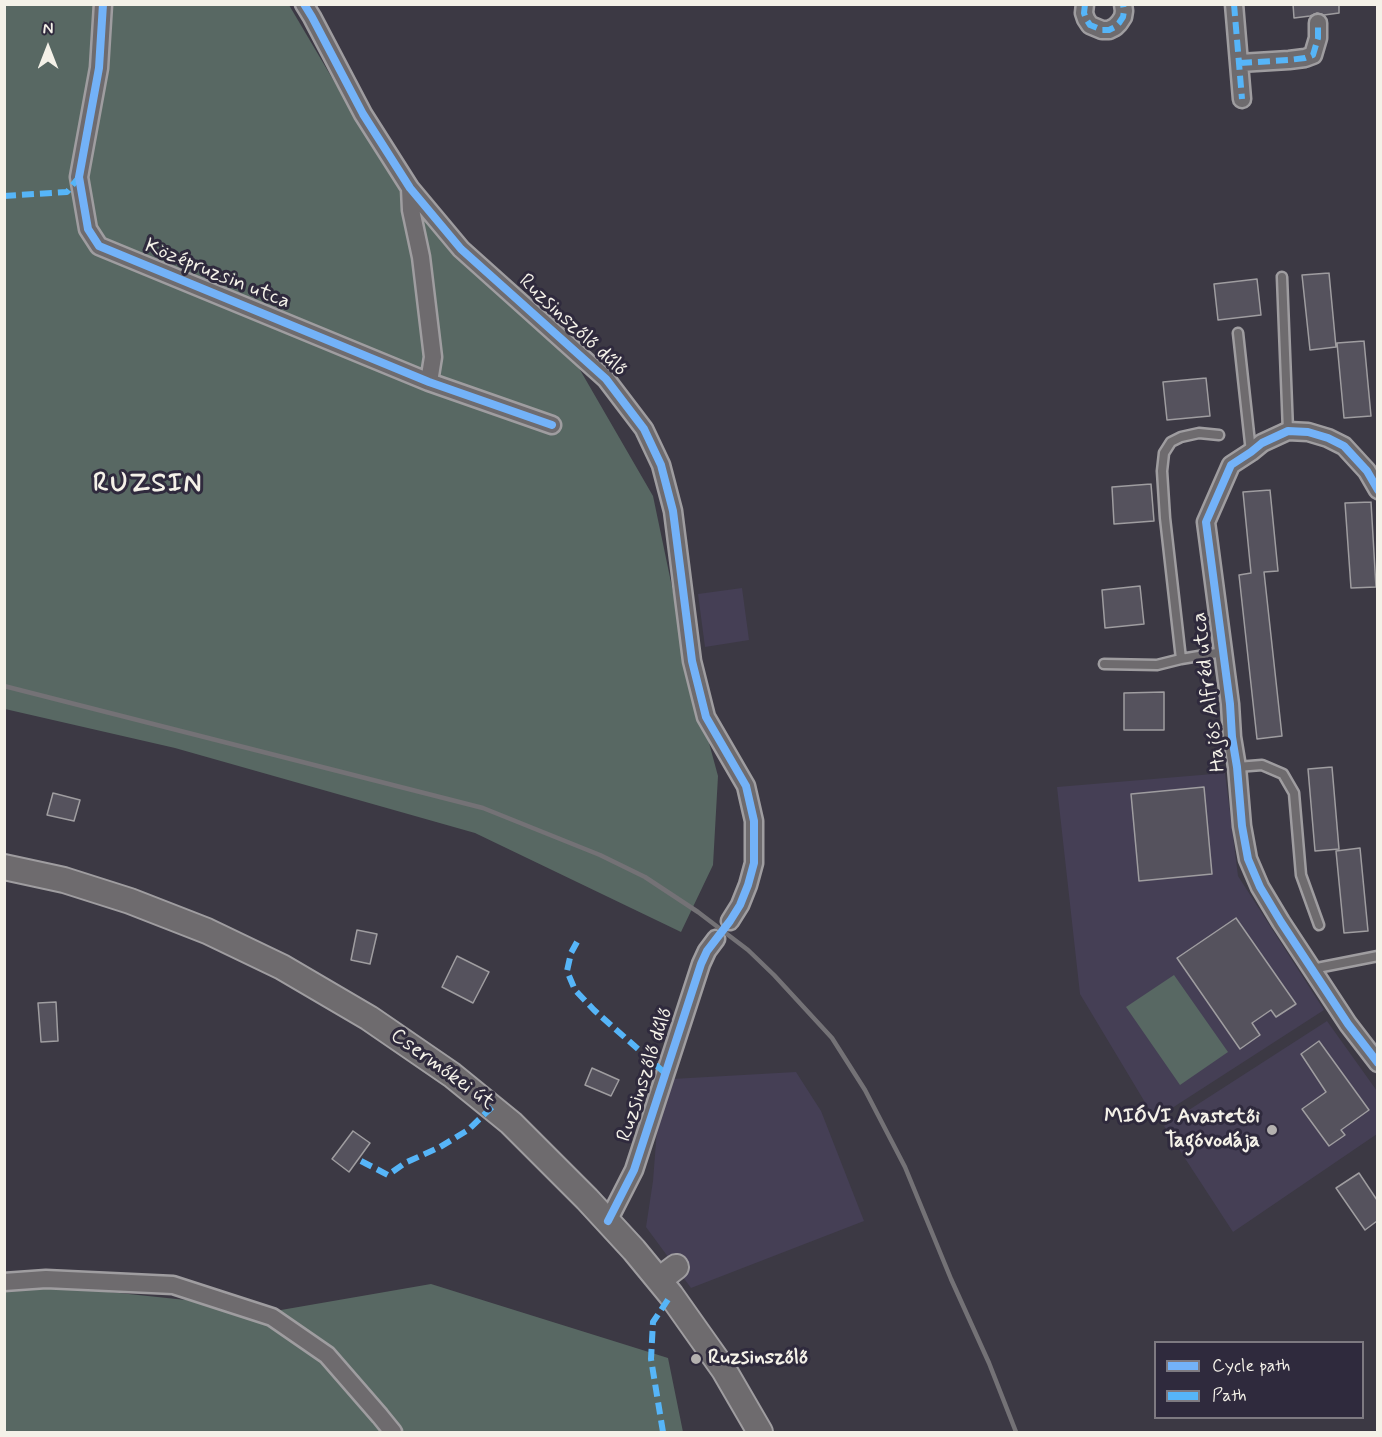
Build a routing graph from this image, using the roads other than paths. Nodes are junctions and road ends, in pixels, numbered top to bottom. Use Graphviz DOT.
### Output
graph roads {
  1 [pos="103,4"];
  2 [pos="304,4"];
  3 [pos="1085,4"];
  4 [pos="1123,4"];
  5 [pos="1234,4"];
  6 [pos="1318,23"];
  7 [pos="1239,63"];
  8 [pos="1242,99"];
  9 [pos="410,188"];
  10 [pos="1282,277"];
  11 [pos="1238,333"];
  12 [pos="429,382"];
  13 [pos="552,426"];
  14 [pos="1288,431"];
  15 [pos="1219,435"];
  16 [pos="1251,452"];
  17 [pos="1377,490"];
  18 [pos="1223,652"];
  19 [pos="1180,659"];
  20 [pos="1104,664"];
  21 [pos="1237,767"];
  22 [pos="4,867"];
  23 [pos="730,921"];
  24 [pos="1319,925"];
  25 [pos="716,939"];
  26 [pos="1377,956"];
  27 [pos="1312,969"];
  28 [pos="1377,1063"];
  29 [pos="608,1221"];
  30 [pos="4,1282"];
  31 [pos="393,1432"];
  32 [pos="760,1432"];
  1 -- 12 [label="street, Középruzsin utca"];
  2 -- 9 [label="street, Ruzsinszőlő dűlő"];
  3 -- 4 [label="street"];
  5 -- 7 [label="street"];
  6 -- 7 [label="street"];
  7 -- 8 [label="street"];
  9 -- 12 [label="street"];
  9 -- 23 [label="street, Ruzsinszőlő dűlő"];
  10 -- 14 [label="lane"];
  11 -- 16 [label="lane"];
  12 -- 13 [label="street, Középruzsin utca"];
  14 -- 16 [label="street, Hajós Alfréd utca"];
  14 -- 17 [label="street"];
  15 -- 19 [label="lane"];
  16 -- 18 [label="street, Hajós Alfréd utca"];
  18 -- 19 [label="lane"];
  18 -- 21 [label="street, Hajós Alfréd utca"];
  19 -- 20 [label="lane"];
  21 -- 24 [label="lane"];
  21 -- 27 [label="street, Hajós Alfréd utca"];
  22 -- 29 [label="main road, Csermőkei út"];
  25 -- 29 [label="street, Ruzsinszőlő dűlő"];
  26 -- 27 [label="lane"];
  27 -- 28 [label="street, Hajós Alfréd utca"];
  29 -- 32 [label="main road, Csermőkei út"];
  30 -- 31 [label="street"];
}
